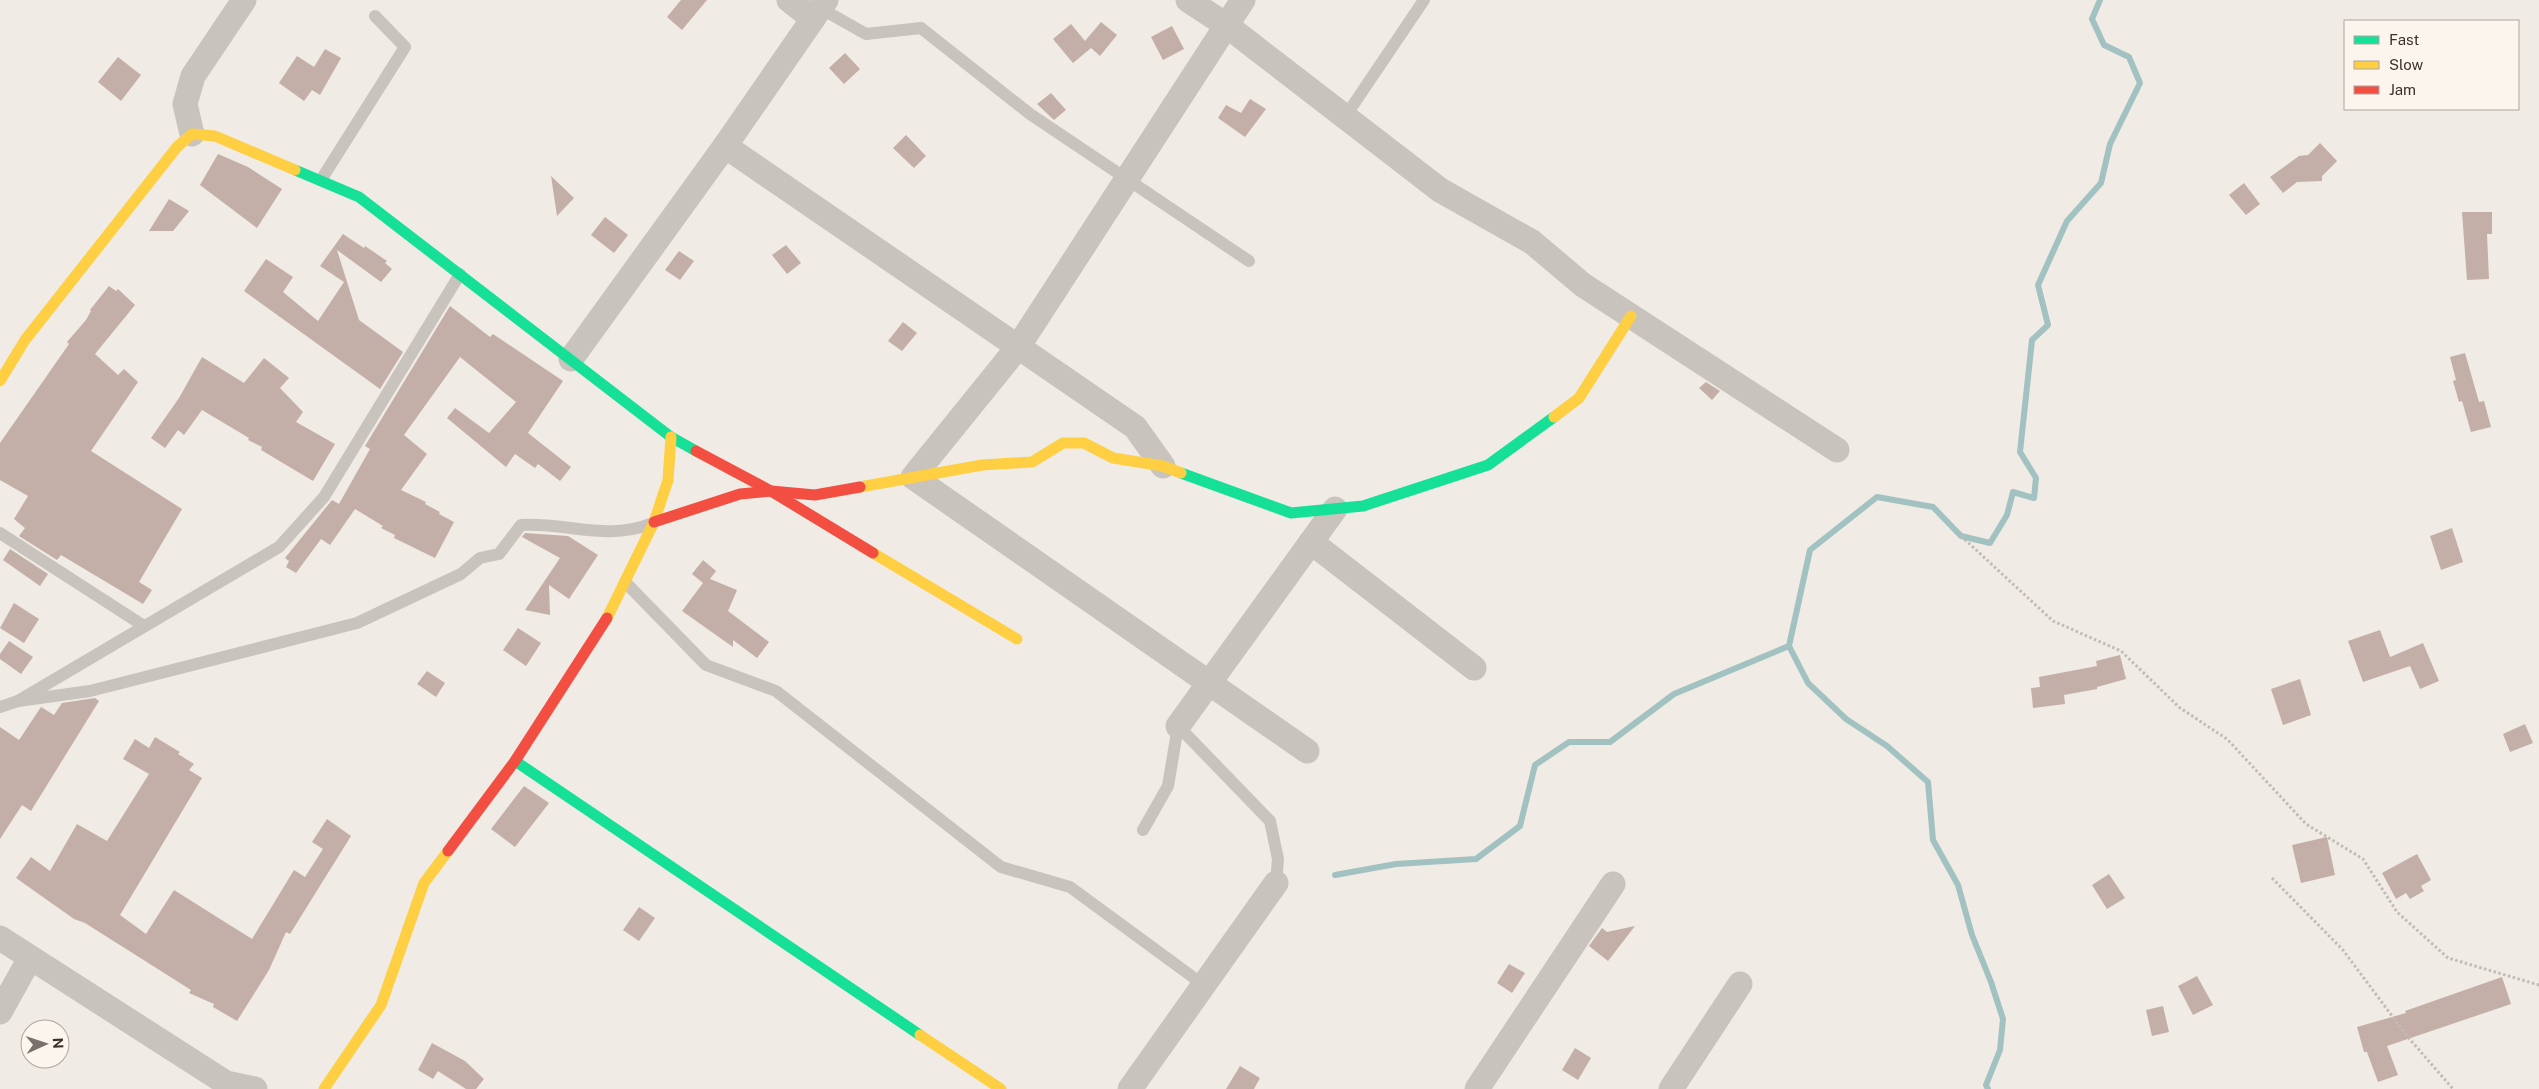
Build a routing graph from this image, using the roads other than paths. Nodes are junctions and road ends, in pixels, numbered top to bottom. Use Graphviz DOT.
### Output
graph roads {
  1 [pos="244,0"];
  2 [pos="789,0"];
  3 [pos="1188,0"];
  4 [pos="1243,0"];
  5 [pos="1424,0"];
  6 [pos="820,9"];
  7 [pos="375,16"];
  8 [pos="1226,25"];
  9 [pos="1345,117"];
  10 [pos="192,134"];
  11 [pos="725,146"];
  12 [pos="321,180"];
  13 [pos="1127,180"];
  14 [pos="1249,261"];
  15 [pos="460,274"];
  16 [pos="1631,316"];
  17 [pos="1018,347"];
  18 [pos="571,359"];
  19 [pos="0,381"];
  20 [pos="670,437"];
  21 [pos="1837,450"];
  22 [pos="1163,466"];
  23 [pos="913,477"];
  24 [pos="771,491"];
  25 [pos="1335,509"];
  26 [pos="654,522"];
  27 [pos="0,533"];
  28 [pos="1311,542"];
  29 [pos="625,582"];
  30 [pos="144,626"];
  31 [pos="1017,639"];
  32 [pos="1474,668"];
  33 [pos="1208,682"];
  34 [pos="18,701"];
  35 [pos="0,707"];
  36 [pos="1178,726"];
  37 [pos="1307,751"];
  38 [pos="515,761"];
  39 [pos="1143,830"];
  40 [pos="1276,883"];
  41 [pos="1613,884"];
  42 [pos="0,938"];
  43 [pos="30,958"];
  44 [pos="1740,984"];
  45 [pos="1204,986"];
  46 [pos="0,1012"];
  47 [pos="255,1089"];
  48 [pos="324,1089"];
  49 [pos="1001,1089"];
  50 [pos="1130,1089"];
  51 [pos="1477,1089"];
  52 [pos="1671,1089"];
  1 -- 10 [label="street"];
  2 -- 6 [label="street"];
  3 -- 8 [label="street"];
  4 -- 8 [label="street"];
  5 -- 9 [label="lane"];
  6 -- 11 [label="street"];
  6 -- 13 [label="lane"];
  7 -- 12 [label="lane"];
  8 -- 9 [label="street"];
  8 -- 13 [label="street"];
  9 -- 16 [label="street"];
  10 -- 12 [label="street"];
  10 -- 19 [label="street"];
  11 -- 17 [label="street"];
  11 -- 18 [label="street"];
  12 -- 15 [label="street"];
  13 -- 14 [label="lane"];
  13 -- 17 [label="street"];
  15 -- 18 [label="street"];
  15 -- 30 [label="lane"];
  16 -- 21 [label="street"];
  16 -- 25 [label="street"];
  17 -- 22 [label="street"];
  17 -- 23 [label="street"];
  18 -- 20 [label="street"];
  20 -- 24 [label="street"];
  20 -- 26 [label="street"];
  22 -- 23 [label="street"];
  22 -- 25 [label="street"];
  23 -- 24 [label="street"];
  23 -- 33 [label="street"];
  24 -- 26 [label="street"];
  24 -- 31 [label="street"];
  25 -- 28 [label="street"];
  26 -- 29 [label="street"];
  26 -- 34 [label="lane"];
  27 -- 30 [label="lane"];
  28 -- 32 [label="street"];
  28 -- 33 [label="street"];
  29 -- 38 [label="street"];
  29 -- 45 [label="lane"];
  30 -- 34 [label="lane"];
  33 -- 36 [label="street"];
  33 -- 37 [label="street"];
  34 -- 35 [label="lane"];
  36 -- 39 [label="lane"];
  36 -- 40 [label="lane"];
  38 -- 48 [label="street"];
  38 -- 49 [label="street"];
  40 -- 45 [label="street"];
  41 -- 51 [label="street"];
  42 -- 43 [label="street"];
  43 -- 46 [label="street"];
  43 -- 47 [label="street"];
  44 -- 52 [label="street"];
  45 -- 50 [label="street"];
}
